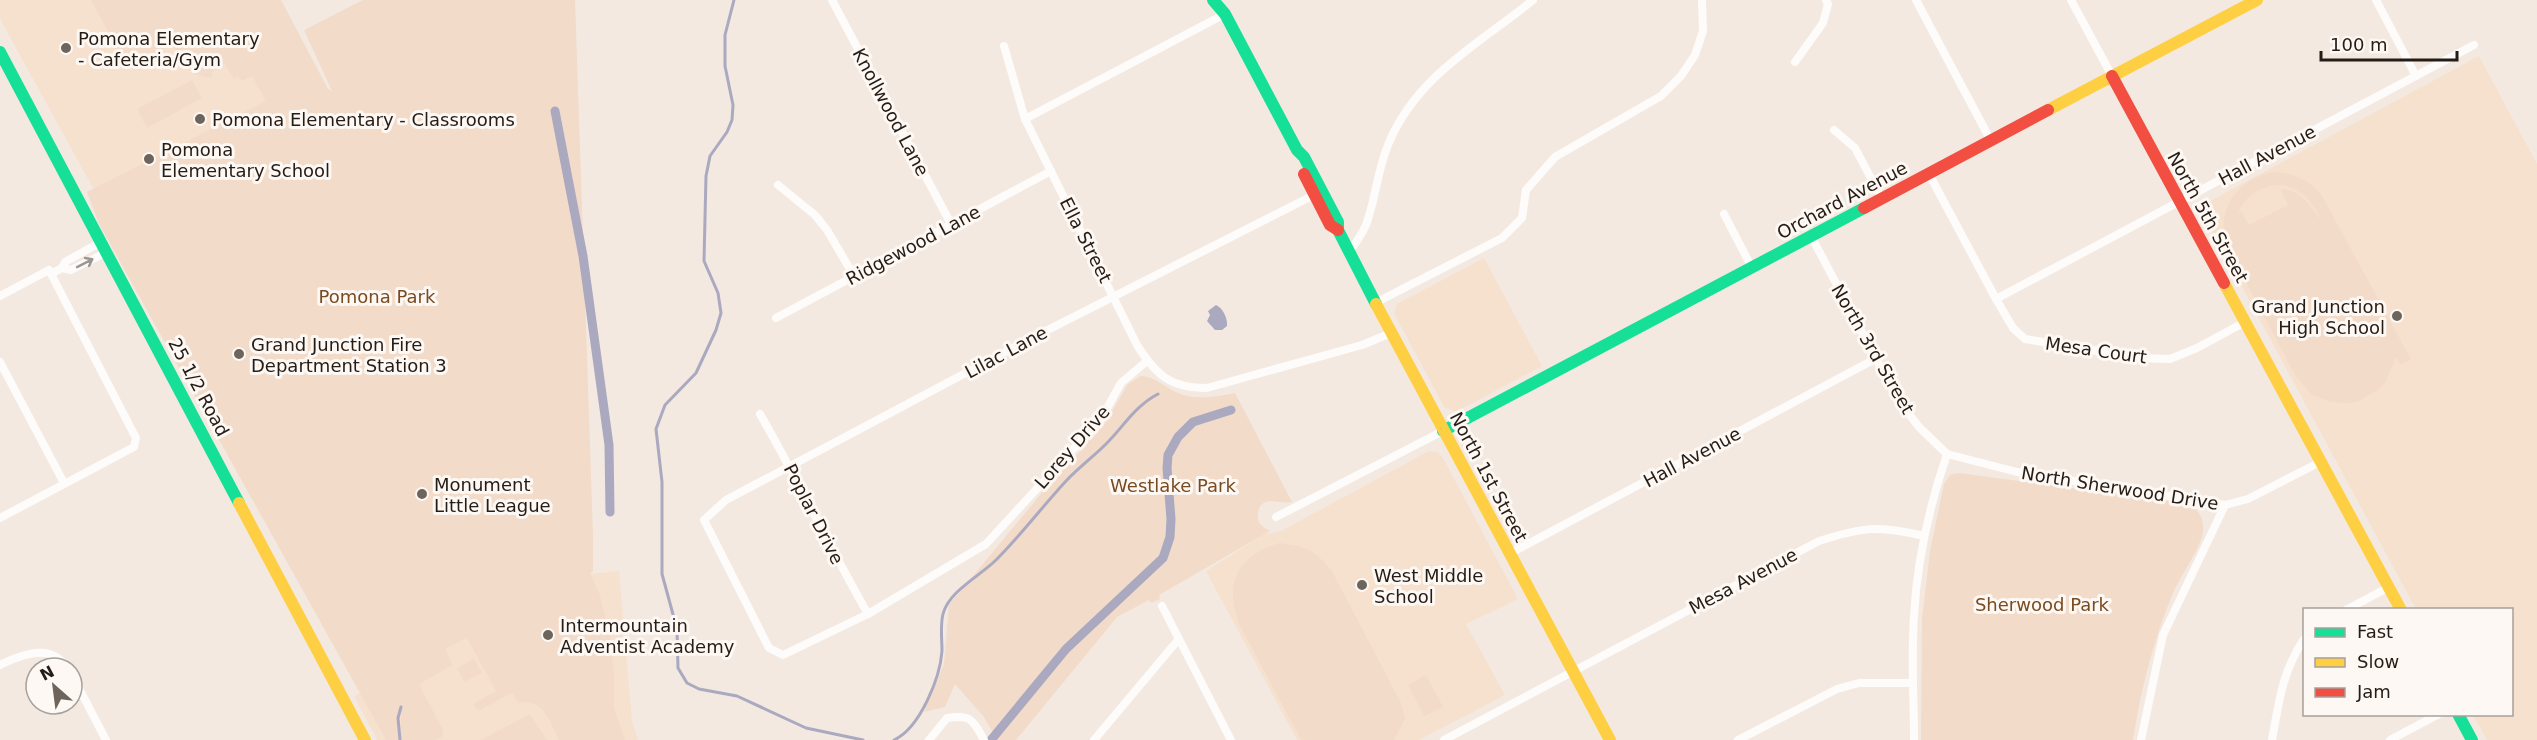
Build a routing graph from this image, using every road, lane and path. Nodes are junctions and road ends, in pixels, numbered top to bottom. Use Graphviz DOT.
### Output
graph roads {
  1 [pos="832,0"];
  2 [pos="1213,0"];
  3 [pos="1221,0"];
  4 [pos="1533,0"];
  5 [pos="1702,0"];
  6 [pos="1826,0"];
  7 [pos="1916,0"];
  8 [pos="2071,0"];
  9 [pos="2257,0"];
  10 [pos="2376,0"];
  11 [pos="1225,14"];
  12 [pos="2474,45"];
  13 [pos="1004,46"];
  14 [pos="0,52"];
  15 [pos="1795,62"];
  16 [pos="2416,75"];
  17 [pos="2112,76"];
  18 [pos="1025,119"];
  19 [pos="1834,130"];
  20 [pos="1991,141"];
  21 [pos="1297,150"];
  22 [pos="1051,171"];
  23 [pos="1929,174"];
  24 [pos="778,185"];
  25 [pos="1314,195"];
  26 [pos="1882,199"];
  27 [pos="2179,202"];
  28 [pos="1724,214"];
  29 [pos="951,224"];
  30 [pos="1338,230"];
  31 [pos="1811,236"];
  32 [pos="104,247"];
  33 [pos="1349,252"];
  34 [pos="1752,268"];
  35 [pos="51,273"];
  36 [pos="854,276"];
  37 [pos="0,296"];
  38 [pos="1114,296"];
  39 [pos="1996,299"];
  40 [pos="1375,303"];
  41 [pos="776,318"];
  42 [pos="2245,322"];
  43 [pos="1391,333"];
  44 [pos="1875,359"];
  45 [pos="1147,361"];
  46 [pos="0,362"];
  47 [pos="760,414"];
  48 [pos="1443,431"];
  49 [pos="1947,454"];
  50 [pos="2322,461"];
  51 [pos="790,465"];
  52 [pos="64,483"];
  53 [pos="2225,505"];
  54 [pos="1276,517"];
  55 [pos="0,518"];
  56 [pos="1924,536"];
  57 [pos="1509,554"];
  58 [pos="2389,586"];
  59 [pos="1162,606"];
  60 [pos="2348,608"];
  61 [pos="2400,608"];
  62 [pos="868,614"];
  63 [pos="1178,640"];
  64 [pos="2303,641"];
  65 [pos="769,648"];
  66 [pos="57,656"];
  67 [pos="0,664"];
  68 [pos="1573,672"];
  69 [pos="1912,683"];
  70 [pos="84,698"];
  71 [pos="2435,716"];
  72 [pos="2459,716"];
  73 [pos="1461,731"];
  74 [pos="982,736"];
  75 [pos="106,740"];
  76 [pos="365,740"];
  77 [pos="929,740"];
  78 [pos="1094,740"];
  79 [pos="1231,740"];
  80 [pos="1444,740"];
  81 [pos="1465,740"];
  82 [pos="1610,740"];
  83 [pos="1738,740"];
  84 [pos="1914,740"];
  85 [pos="2140,740"];
  86 [pos="2272,740"];
  87 [pos="2390,740"];
  88 [pos="2472,740"];
  1 -- 29 [label="street, Knollwood Lane"];
  2 -- 11 [label="street, North 1st Street"];
  3 -- 11 [label="street, North 1st Street"];
  4 -- 33 [label="street"];
  5 -- 40 [label="street"];
  6 -- 15 [label="street"];
  7 -- 20 [label="street"];
  8 -- 17 [label="street, North 5th Street"];
  9 -- 17 [label="street, Orchard Avenue"];
  10 -- 16 [label="street"];
  11 -- 18 [label="street"];
  11 -- 21 [label="street, North 1st Street"];
  12 -- 16 [label="street, Hall Avenue"];
  13 -- 18 [label="street, Ella Street"];
  14 -- 32 [label="street, 25 1/2 Road"];
  16 -- 27 [label="street, Hall Avenue"];
  17 -- 20 [label="street, Orchard Avenue"];
  17 -- 27 [label="street, North 5th Street"];
  18 -- 22 [label="street, Ella Street"];
  19 -- 26 [label="street"];
  20 -- 23 [label="street, Orchard Avenue"];
  21 -- 25 [label="street, North 1st Street"];
  21 -- 30 [label="street, North 1st Street"];
  22 -- 29 [label="street, Ridgewood Lane"];
  22 -- 38 [label="street, Ella Street"];
  23 -- 26 [label="street, Orchard Avenue"];
  23 -- 39 [label="street, Mesa Court"];
  24 -- 36 [label="street"];
  25 -- 30 [label="street, North 1st Street"];
  25 -- 38 [label="street, Lilac Lane"];
  26 -- 31 [label="street, Orchard Avenue"];
  27 -- 39 [label="street, Hall Avenue"];
  27 -- 42 [label="street, North 5th Street"];
  28 -- 34 [label="street"];
  29 -- 36 [label="street, Ridgewood Lane"];
  30 -- 33 [label="street, North 1st Street"];
  31 -- 34 [label="street, Orchard Avenue"];
  31 -- 44 [label="street, North 3rd Street"];
  32 -- 35 [label="street"];
  32 -- 76 [label="street, 25 1/2 Road"];
  33 -- 40 [label="street, North 1st Street"];
  34 -- 48 [label="street, Orchard Avenue"];
  35 -- 37 [label="street"];
  35 -- 52 [label="street"];
  36 -- 41 [label="street, Ridgewood Lane"];
  38 -- 45 [label="street, Ella Street"];
  38 -- 51 [label="street, Lilac Lane"];
  39 -- 42 [label="street, Mesa Court"];
  40 -- 43 [label="street, North 1st Street"];
  42 -- 50 [label="street, North 5th Street"];
  43 -- 45 [label="street"];
  43 -- 48 [label="street, North 1st Street"];
  44 -- 49 [label="street, North 3rd Street"];
  44 -- 57 [label="street, Hall Avenue"];
  45 -- 62 [label="street, Lorey Drive"];
  46 -- 52 [label="street"];
  47 -- 51 [label="street, Poplar Drive"];
  48 -- 54 [label="street"];
  48 -- 57 [label="street, North 1st Street"];
  49 -- 53 [label="street, North Sherwood Drive"];
  49 -- 56 [label="street"];
  50 -- 53 [label="street, North Sherwood Drive"];
  50 -- 58 [label="street, North 5th Street"];
  51 -- 62 [label="street, Poplar Drive"];
  51 -- 65 [label="street, Lilac Lane"];
  52 -- 55 [label="street"];
  53 -- 85 [label="street"];
  56 -- 68 [label="street, Mesa Avenue"];
  56 -- 69 [label="street"];
  57 -- 68 [label="street, North 1st Street"];
  58 -- 60 [label="street"];
  58 -- 61 [label="street, North 5th Street"];
  59 -- 63 [label="street"];
  62 -- 65 [label="street, Lorey Drive"];
  63 -- 78 [label="street"];
  63 -- 79 [label="street"];
  64 -- 86 [label="street"];
  66 -- 67 [label="street"];
  68 -- 73 [label="street, Mesa Avenue"];
  68 -- 82 [label="street, North 1st Street"];
  69 -- 83 [label="street"];
  69 -- 84 [label="street"];
  70 -- 75 [label="street"];
  71 -- 87 [label="street"];
  72 -- 88 [label="street"];
  73 -- 80 [label="street, Mesa Avenue"];
  73 -- 81 [label="street"];
  74 -- 77 [label="street"];
}
